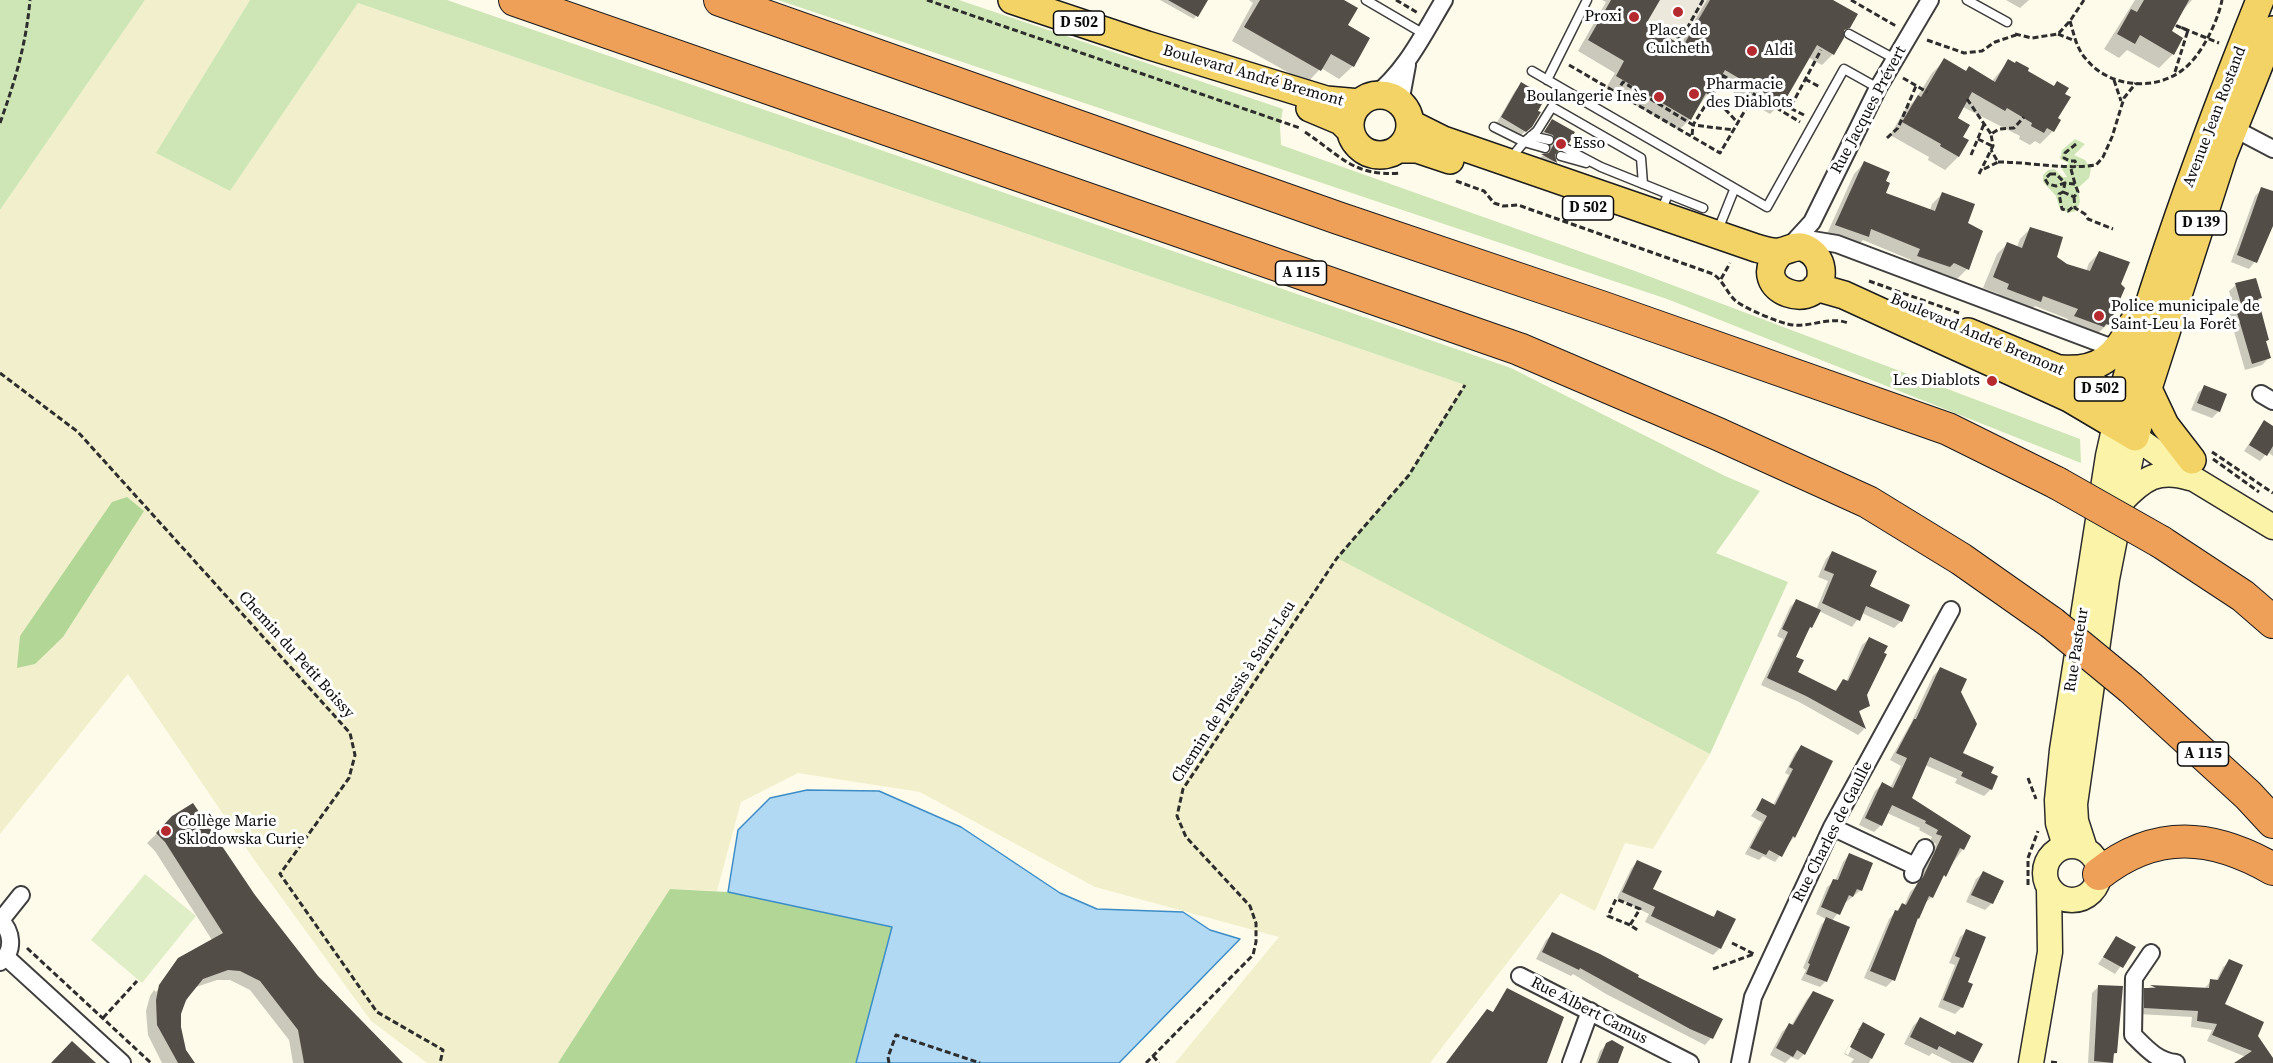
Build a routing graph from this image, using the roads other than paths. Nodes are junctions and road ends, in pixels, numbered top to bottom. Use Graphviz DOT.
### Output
graph roads {
  1 [pos="514,0"];
  2 [pos="720,0"];
  3 [pos="1012,0"];
  4 [pos="1365,0"];
  5 [pos="1444,0"];
  6 [pos="1587,0"];
  7 [pos="1930,0"];
  8 [pos="1967,0"];
  9 [pos="2260,0"];
  10 [pos="2007,22"];
  11 [pos="1428,27"];
  12 [pos="2273,30"];
  13 [pos="1849,34"];
  14 [pos="1146,45"];
  15 [pos="1408,61"];
  16 [pos="1892,64"];
  17 [pos="1532,71"];
  18 [pos="1547,80"];
  19 [pos="1878,88"];
  20 [pos="1366,100"];
  21 [pos="1405,114"];
  22 [pos="1494,127"];
  23 [pos="2233,128"];
  24 [pos="1350,130"];
  25 [pos="1531,136"];
  26 [pos="1400,149"];
  27 [pos="2273,149"];
  28 [pos="1516,152"];
  29 [pos="1563,152"];
  30 [pos="1643,184"];
  31 [pos="1734,190"];
  32 [pos="1664,205"];
  33 [pos="1703,208"];
  34 [pos="1812,222"];
  35 [pos="1724,237"];
  36 [pos="1784,250"];
  37 [pos="1816,262"];
  38 [pos="2160,268"];
  39 [pos="1773,279"];
  40 [pos="2118,350"];
  41 [pos="2055,368"];
  42 [pos="2148,389"];
  43 [pos="2127,420"];
  44 [pos="2109,454"];
  45 [pos="2129,467"];
  46 [pos="2193,469"];
  47 [pos="2122,501"];
  48 [pos="2273,524"];
  49 [pos="1951,610"];
  50 [pos="2273,622"];
  51 [pos="2273,822"];
  52 [pos="1832,827"];
  53 [pos="1924,848"];
  54 [pos="2083,856"];
  55 [pos="2273,868"];
  56 [pos="2049,888"];
  57 [pos="21,895"];
  58 [pos="2079,899"];
  59 [pos="0,920"];
  60 [pos="2050,952"];
  61 [pos="2151,953"];
  62 [pos="3,960"];
  63 [pos="1520,976"];
  64 [pos="1590,1011"];
  65 [pos="1742,1062"];
  66 [pos="122,1063"];
  67 [pos="1571,1063"];
  68 [pos="1690,1063"];
  69 [pos="2031,1063"];
  70 [pos="2176,1063"];
  1 -- 51 [label="highway, A 115, bridge"];
  2 -- 50 [label="highway, bridge"];
  3 -- 14 [label="main road, Boulevard André Bremont / D 502"];
  4 -- 11 [label="lane"];
  5 -- 11 [label="street"];
  6 -- 18 [label="lane"];
  7 -- 16 [label="street, Rue Jacques Prévert"];
  8 -- 10 [label="lane"];
  9 -- 38 [label="main road, Avenue Jean Rostand / D 139"];
  11 -- 15 [label="street"];
  12 -- 23 [label="main road, Avenue Jean Rostand / D 139"];
  13 -- 16 [label="lane"];
  14 -- 20 [label="main road, Boulevard André Bremont / D 502"];
  14 -- 24 [label="main road, Boulevard André Bremont / D 502"];
  15 -- 20 [label="street"];
  15 -- 21 [label="street"];
  16 -- 19 [label="street, Rue Jacques Prévert"];
  17 -- 18 [label="lane"];
  18 -- 31 [label="lane"];
  19 -- 31 [label="lane"];
  19 -- 34 [label="street, Rue Jacques Prévert"];
  20 -- 21 [label="main road"];
  20 -- 24 [label="main road"];
  21 -- 26 [label="main road"];
  21 -- 28 [label="main road, D 502"];
  22 -- 28 [label="lane"];
  23 -- 27 [label="street"];
  23 -- 42 [label="main road, Avenue Jean Rostand / D 139"];
  24 -- 26 [label="main road"];
  25 -- 28 [label="lane"];
  25 -- 28 [label="lane"];
  25 -- 30 [label="lane"];
  26 -- 39 [label="main road, D 502"];
  28 -- 32 [label="main road, D 502"];
  29 -- 30 [label="lane"];
  30 -- 32 [label="lane"];
  31 -- 35 [label="lane"];
  32 -- 33 [label="lane"];
  32 -- 35 [label="main road, D 502"];
  34 -- 36 [label="street, Rue Jacques Prévert"];
  34 -- 37 [label="street, Rue Jacques Prévert"];
  35 -- 36 [label="main road, D 502"];
  36 -- 37 [label="main road"];
  36 -- 39 [label="main road"];
  37 -- 39 [label="main road"];
  37 -- 40 [label="street"];
  37 -- 41 [label="main road, Boulevard André Bremont / D 502"];
  37 -- 43 [label="main road, Boulevard André Bremont / D 502"];
  38 -- 40 [label="main road, Avenue Jean Rostand / D 139"];
  38 -- 43 [label="main road, Avenue Jean Rostand / D 139"];
  40 -- 41 [label="main road, Avenue Jean Rostand / D 139"];
  41 -- 43 [label="main road, Boulevard André Bremont / D 502"];
  42 -- 43 [label="main road, Avenue Jean Rostand / D 139"];
  42 -- 46 [label="main road"];
  43 -- 44 [label="street, Avenue Jean Rostand / D 139"];
  43 -- 45 [label="street, Avenue Jean Rostand / D 139"];
  43 -- 46 [label="street, Boulevard André Bremont / D 502"];
  44 -- 54 [label="street, Rue Pasteur / D 139"];
  45 -- 47 [label="street, Rue Pasteur / D 139"];
  46 -- 47 [label="street"];
  46 -- 48 [label="street, Boulevard André Bremont / D 502"];
  47 -- 54 [label="street, Rue Pasteur / D 139"];
  49 -- 52 [label="street, Rue Charles de Gaulle"];
  52 -- 53 [label="street"];
  52 -- 65 [label="street, Rue Charles de Gaulle"];
  54 -- 55 [label="highway"];
  54 -- 56 [label="street"];
  54 -- 58 [label="street"];
  56 -- 58 [label="street"];
  56 -- 60 [label="street"];
  57 -- 59 [label="street"];
  58 -- 60 [label="street"];
  59 -- 62 [label="street"];
  60 -- 69 [label="street"];
  61 -- 70 [label="street"];
  62 -- 66 [label="street"];
  63 -- 64 [label="street, Rue Albert Camus"];
  64 -- 67 [label="street"];
  64 -- 68 [label="street, Rue Albert Camus"];
}
